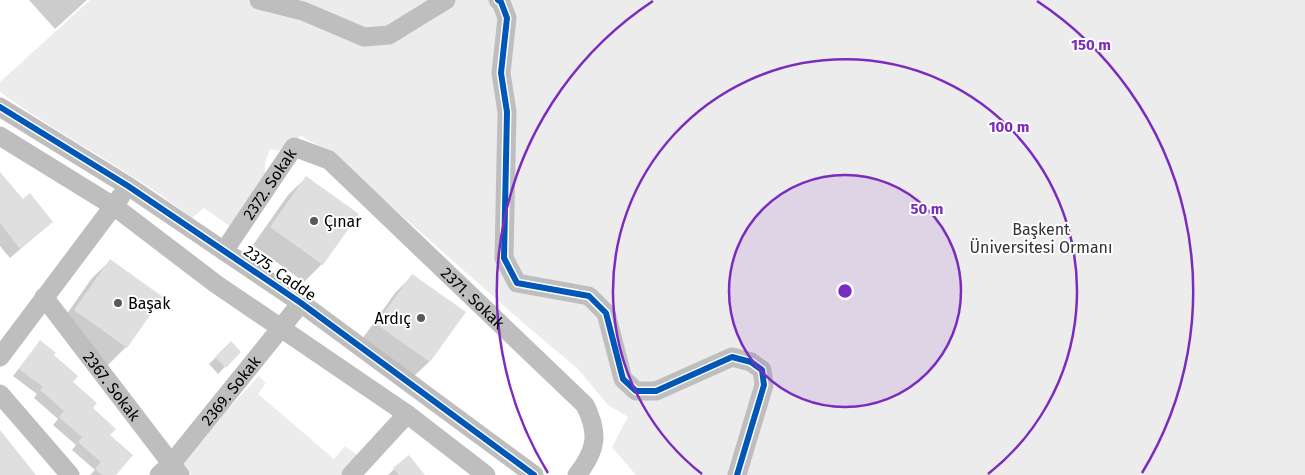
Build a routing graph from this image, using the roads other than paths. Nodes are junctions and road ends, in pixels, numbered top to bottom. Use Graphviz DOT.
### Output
graph roads {
  1 [pos="259,0"];
  2 [pos="446,0"];
  3 [pos="498,0"];
  4 [pos="0,107"];
  5 [pos="0,136"];
  6 [pos="301,148"];
  7 [pos="128,186"];
  8 [pos="114,206"];
  9 [pos="224,251"];
  10 [pos="44,297"];
  11 [pos="301,303"];
  12 [pos="282,329"];
  13 [pos="0,357"];
  14 [pos="0,394"];
  15 [pos="407,414"];
  16 [pos="171,471"];
  17 [pos="70,475"];
  18 [pos="351,475"];
  19 [pos="486,475"];
  20 [pos="534,475"];
  21 [pos="577,475"];
  22 [pos="737,475"];
  1 -- 2 [label="street"];
  3 -- 22 [label="street"];
  4 -- 7 [label="street, 2375. Cadde"];
  5 -- 8 [label="street"];
  6 -- 9 [label="street, 2372. Sokak"];
  6 -- 21 [label="street, 2371. Sokak"];
  7 -- 8 [label="street"];
  7 -- 9 [label="street, 2375. Cadde"];
  8 -- 10 [label="street"];
  8 -- 12 [label="street"];
  9 -- 11 [label="street, 2375. Cadde"];
  10 -- 13 [label="street"];
  10 -- 16 [label="street, 2367. Sokak"];
  11 -- 12 [label="street, 2369. Sokak"];
  11 -- 20 [label="street, 2375. Cadde"];
  12 -- 15 [label="street"];
  12 -- 16 [label="street, 2369. Sokak"];
  14 -- 17 [label="street"];
  15 -- 18 [label="street"];
  15 -- 19 [label="street"];
}
